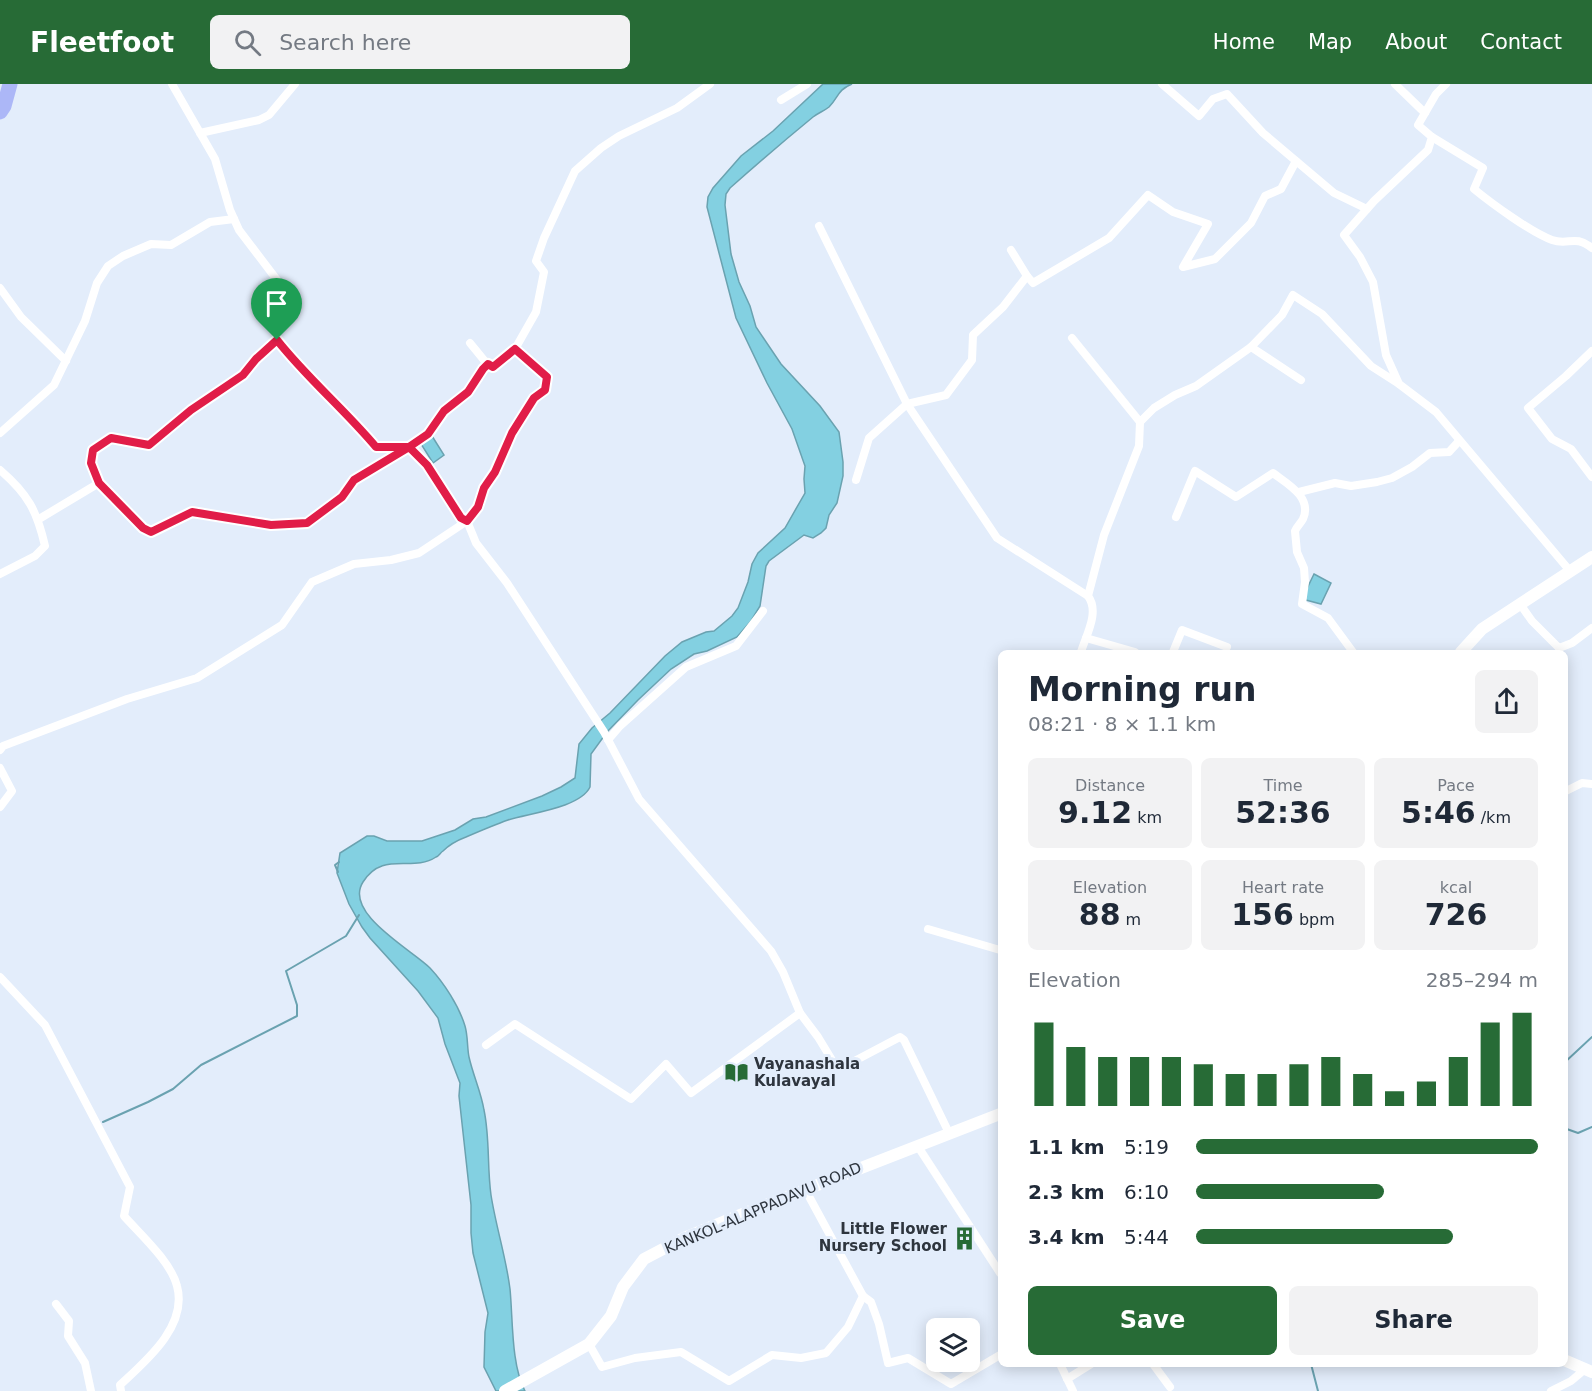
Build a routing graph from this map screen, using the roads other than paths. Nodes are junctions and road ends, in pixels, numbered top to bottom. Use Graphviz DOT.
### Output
graph roads {
  1 [pos="10,84"];
  2 [pos="172,84"];
  3 [pos="295,84"];
  4 [pos="710,84"];
  5 [pos="807,84"];
  6 [pos="1162,84"];
  7 [pos="1395,84"];
  8 [pos="1446,84"];
  9 [pos="781,99"];
  10 [pos="0,112"];
  11 [pos="1425,113"];
  12 [pos="200,133"];
  13 [pos="1432,137"];
  14 [pos="1296,161"];
  15 [pos="1367,209"];
  16 [pos="234,219"];
  17 [pos="819,226"];
  18 [pos="1592,248"];
  19 [pos="1011,250"];
  20 [pos="1028,276"];
  21 [pos="0,288"];
  22 [pos="1072,338"];
  23 [pos="277,340"];
  24 [pos="470,343"];
  25 [pos="1251,346"];
  26 [pos="515,349"];
  27 [pos="1592,351"];
  28 [pos="66,361"];
  29 [pos="488,364"];
  30 [pos="1301,380"];
  31 [pos="1399,384"];
  32 [pos="907,404"];
  33 [pos="1140,422"];
  34 [pos="0,433"];
  35 [pos="1459,441"];
  36 [pos="409,447"];
  37 [pos="0,470"];
  38 [pos="1592,477"];
  39 [pos="856,480"];
  40 [pos="99,483"];
  41 [pos="1299,492"];
  42 [pos="1176,517"];
  43 [pos="39,519"];
  44 [pos="467,521"];
  45 [pos="1592,557"];
  46 [pos="1570,572"];
  47 [pos="0,574"];
  48 [pos="1088,596"];
  49 [pos="1520,603"];
  50 [pos="763,612"];
  51 [pos="1592,628"];
  52 [pos="1086,638"];
  53 [pos="1227,647"];
  54 [pos="1083,650"];
  55 [pos="1128,650"];
  56 [pos="1174,650"];
  57 [pos="1352,650"];
  58 [pos="1463,650"];
  59 [pos="608,740"];
  60 [pos="0,750"];
  61 [pos="0,768"];
  62 [pos="1592,784"];
  63 [pos="1568,790"];
  64 [pos="0,807"];
  65 [pos="928,929"];
  66 [pos="998,949"];
  67 [pos="0,977"];
  68 [pos="800,1013"];
  69 [pos="486,1045"];
  70 [pos="998,1115"];
  71 [pos="949,1133"];
  72 [pos="917,1145"];
  73 [pos="805,1190"];
  74 [pos="998,1270"];
  75 [pos="863,1296"];
  76 [pos="56,1304"];
  77 [pos="589,1344"];
  78 [pos="998,1356"];
  79 [pos="1568,1362"];
  80 [pos="1061,1367"];
  81 [pos="1086,1367"];
  82 [pos="1155,1367"];
  83 [pos="1588,1371"];
  84 [pos="1067,1379"];
  85 [pos="1170,1387"];
  86 [pos="92,1391"];
  87 [pos="120,1391"];
  88 [pos="505,1391"];
  89 [pos="1073,1391"];
  90 [pos="1551,1391"];
  1 -- 10 [label="highway"];
  2 -- 12 [label="street"];
  3 -- 12 [label="street"];
  4 -- 26 [label="street"];
  5 -- 9 [label="street"];
  6 -- 14 [label="street"];
  7 -- 11 [label="street"];
  8 -- 11 [label="street"];
  11 -- 13 [label="street"];
  12 -- 16 [label="street"];
  13 -- 15 [label="street"];
  13 -- 18 [label="street"];
  14 -- 15 [label="street"];
  14 -- 20 [label="street"];
  15 -- 31 [label="street"];
  16 -- 23 [label="street"];
  16 -- 28 [label="street"];
  17 -- 32 [label="street"];
  19 -- 20 [label="street"];
  20 -- 32 [label="street"];
  21 -- 28 [label="street"];
  22 -- 33 [label="street"];
  23 -- 36 [label="street"];
  23 -- 40 [label="street"];
  24 -- 29 [label="street"];
  25 -- 30 [label="street"];
  25 -- 31 [label="street"];
  25 -- 33 [label="street"];
  26 -- 29 [label="street"];
  26 -- 44 [label="street"];
  27 -- 38 [label="street"];
  28 -- 34 [label="street"];
  29 -- 36 [label="street"];
  31 -- 35 [label="street"];
  32 -- 39 [label="street"];
  32 -- 48 [label="street"];
  33 -- 48 [label="street"];
  35 -- 41 [label="street"];
  35 -- 46 [label="street"];
  36 -- 40 [label="street"];
  36 -- 44 [label="street"];
  37 -- 43 [label="street"];
  40 -- 43 [label="street"];
  41 -- 42 [label="street"];
  41 -- 57 [label="street"];
  43 -- 47 [label="street"];
  44 -- 59 [label="street"];
  44 -- 60 [label="street"];
  45 -- 46 [label="main road"];
  46 -- 49 [label="main road"];
  48 -- 52 [label="street"];
  49 -- 51 [label="street"];
  49 -- 58 [label="main road"];
  50 -- 59 [label="street"];
  52 -- 54 [label="street"];
  52 -- 55 [label="street"];
  53 -- 56 [label="street"];
  59 -- 68 [label="street"];
  61 -- 64 [label="street"];
  62 -- 63 [label="street"];
  65 -- 66 [label="street"];
  67 -- 87 [label="street"];
  68 -- 69 [label="street"];
  68 -- 71 [label="street"];
  70 -- 71 [label="main road, KANKOL-ALAPPADAVU ROAD"];
  71 -- 72 [label="main road, KANKOL-ALAPPADAVU ROAD"];
  72 -- 73 [label="main road, KANKOL-ALAPPADAVU ROAD"];
  72 -- 74 [label="street"];
  73 -- 75 [label="street"];
  73 -- 77 [label="main road, KANKOL-ALAPPADAVU ROAD"];
  75 -- 77 [label="street"];
  75 -- 78 [label="street"];
  76 -- 86 [label="street"];
  77 -- 88 [label="main road, KANKOL-ALAPPADAVU ROAD"];
  79 -- 83 [label="main road"];
  80 -- 84 [label="street"];
  81 -- 84 [label="street"];
  82 -- 85 [label="street"];
  83 -- 90 [label="street"];
  84 -- 89 [label="street"];
}
